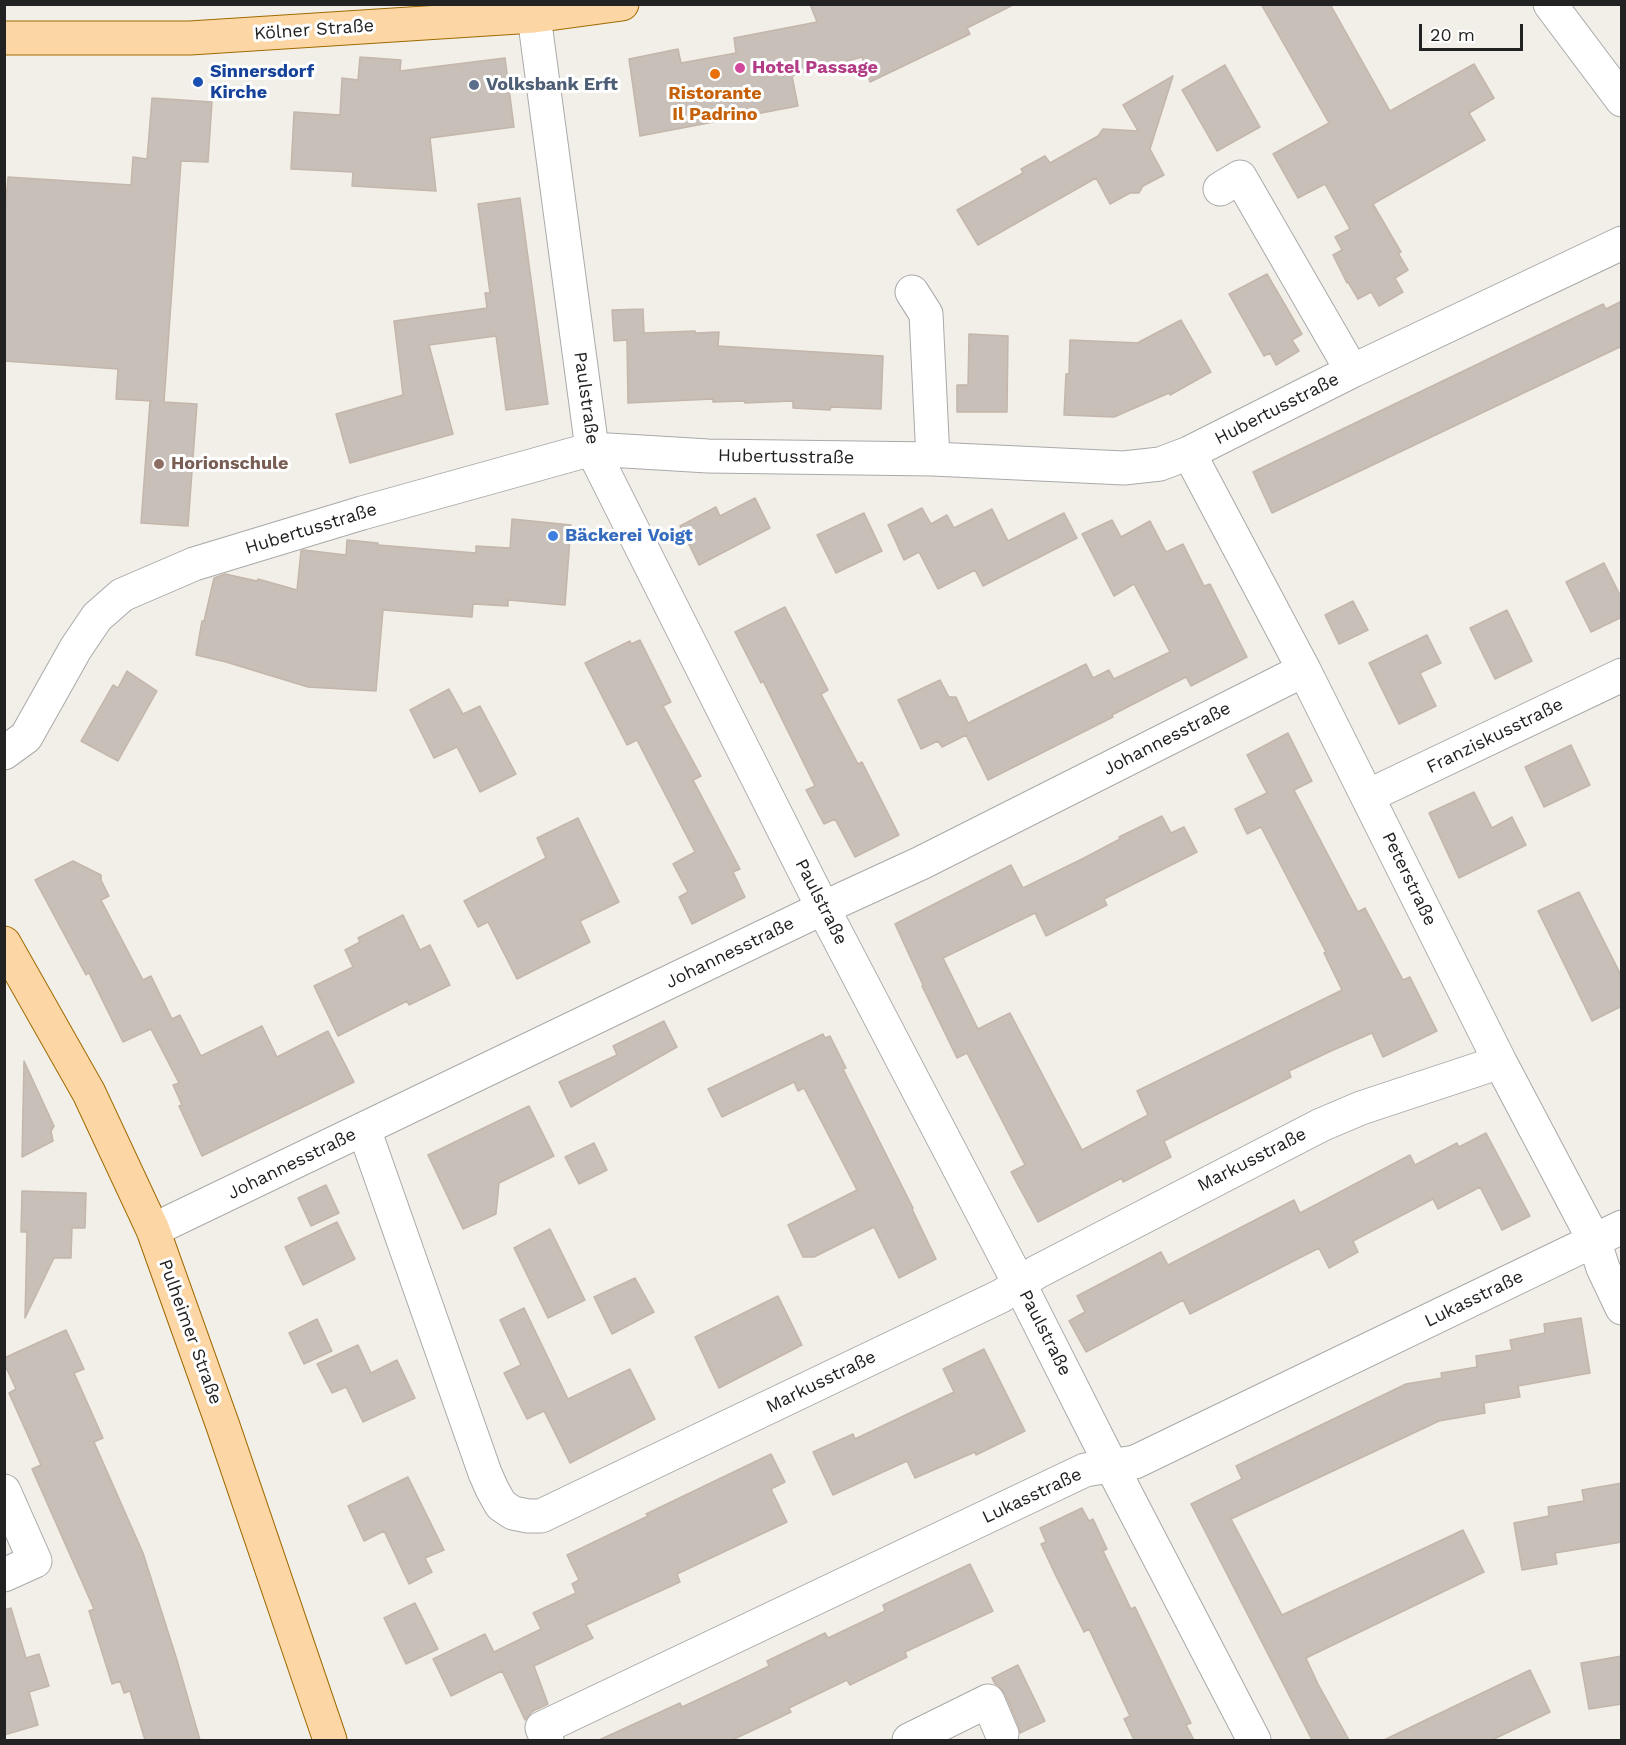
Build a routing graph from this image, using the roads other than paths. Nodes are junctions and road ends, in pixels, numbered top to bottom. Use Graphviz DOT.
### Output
graph roads {
  1 [pos="622,4"];
  2 [pos="1550,4"];
  3 [pos="419,14"];
  4 [pos="534,16"];
  5 [pos="4,38"];
  6 [pos="1622,100"];
  7 [pos="1220,189"];
  8 [pos="1622,243"];
  9 [pos="912,292"];
  10 [pos="1352,371"];
  11 [pos="592,449"];
  12 [pos="1190,453"];
  13 [pos="933,459"];
  14 [pos="1304,670"];
  15 [pos="1622,675"];
  16 [pos="4,753"];
  17 [pos="1368,796"];
  18 [pos="823,908"];
  19 [pos="4,943"];
  20 [pos="1500,1062"];
  21 [pos="364,1129"];
  22 [pos="153,1230"];
  23 [pos="1608,1234"];
  24 [pos="1019,1283"];
  25 [pos="1622,1308"];
  26 [pos="1112,1467"];
  27 [pos="4,1491"];
  28 [pos="4,1575"];
  29 [pos="544,1734"];
  30 [pos="1002,1734"];
  31 [pos="330,1740"];
  32 [pos="909,1740"];
  33 [pos="1254,1740"];
  1 -- 4 [label="main road, Kölner Straße"];
  2 -- 6 [label="street"];
  3 -- 4 [label="main road, Kölner Straße"];
  3 -- 5 [label="main road, Kölner Straße"];
  4 -- 11 [label="street, Paulstraße"];
  7 -- 10 [label="street"];
  8 -- 10 [label="street, Hubertusstraße"];
  9 -- 13 [label="street"];
  10 -- 12 [label="street, Hubertusstraße"];
  11 -- 13 [label="street, Hubertusstraße"];
  11 -- 16 [label="street, Hubertusstraße"];
  11 -- 18 [label="street, Paulstraße"];
  12 -- 13 [label="street, Hubertusstraße"];
  12 -- 14 [label="street, Peterstraße"];
  14 -- 17 [label="street, Peterstraße"];
  14 -- 18 [label="street, Johannesstraße"];
  15 -- 17 [label="street, Franziskusstraße"];
  17 -- 20 [label="street, Peterstraße"];
  18 -- 21 [label="street, Johannesstraße"];
  18 -- 24 [label="street, Paulstraße"];
  19 -- 22 [label="main road, Pulheimer Straße"];
  20 -- 23 [label="street, Peterstraße"];
  20 -- 24 [label="street, Markusstraße"];
  21 -- 22 [label="street, Johannesstraße"];
  21 -- 24 [label="street, Markusstraße"];
  22 -- 31 [label="main road, Pulheimer Straße"];
  23 -- 25 [label="street, Peterstraße"];
  23 -- 26 [label="street, Lukasstraße"];
  24 -- 26 [label="street, Paulstraße"];
  26 -- 29 [label="street, Lukasstraße"];
  26 -- 33 [label="street, Paulstraße"];
  27 -- 28 [label="street"];
  30 -- 32 [label="street"];
}
